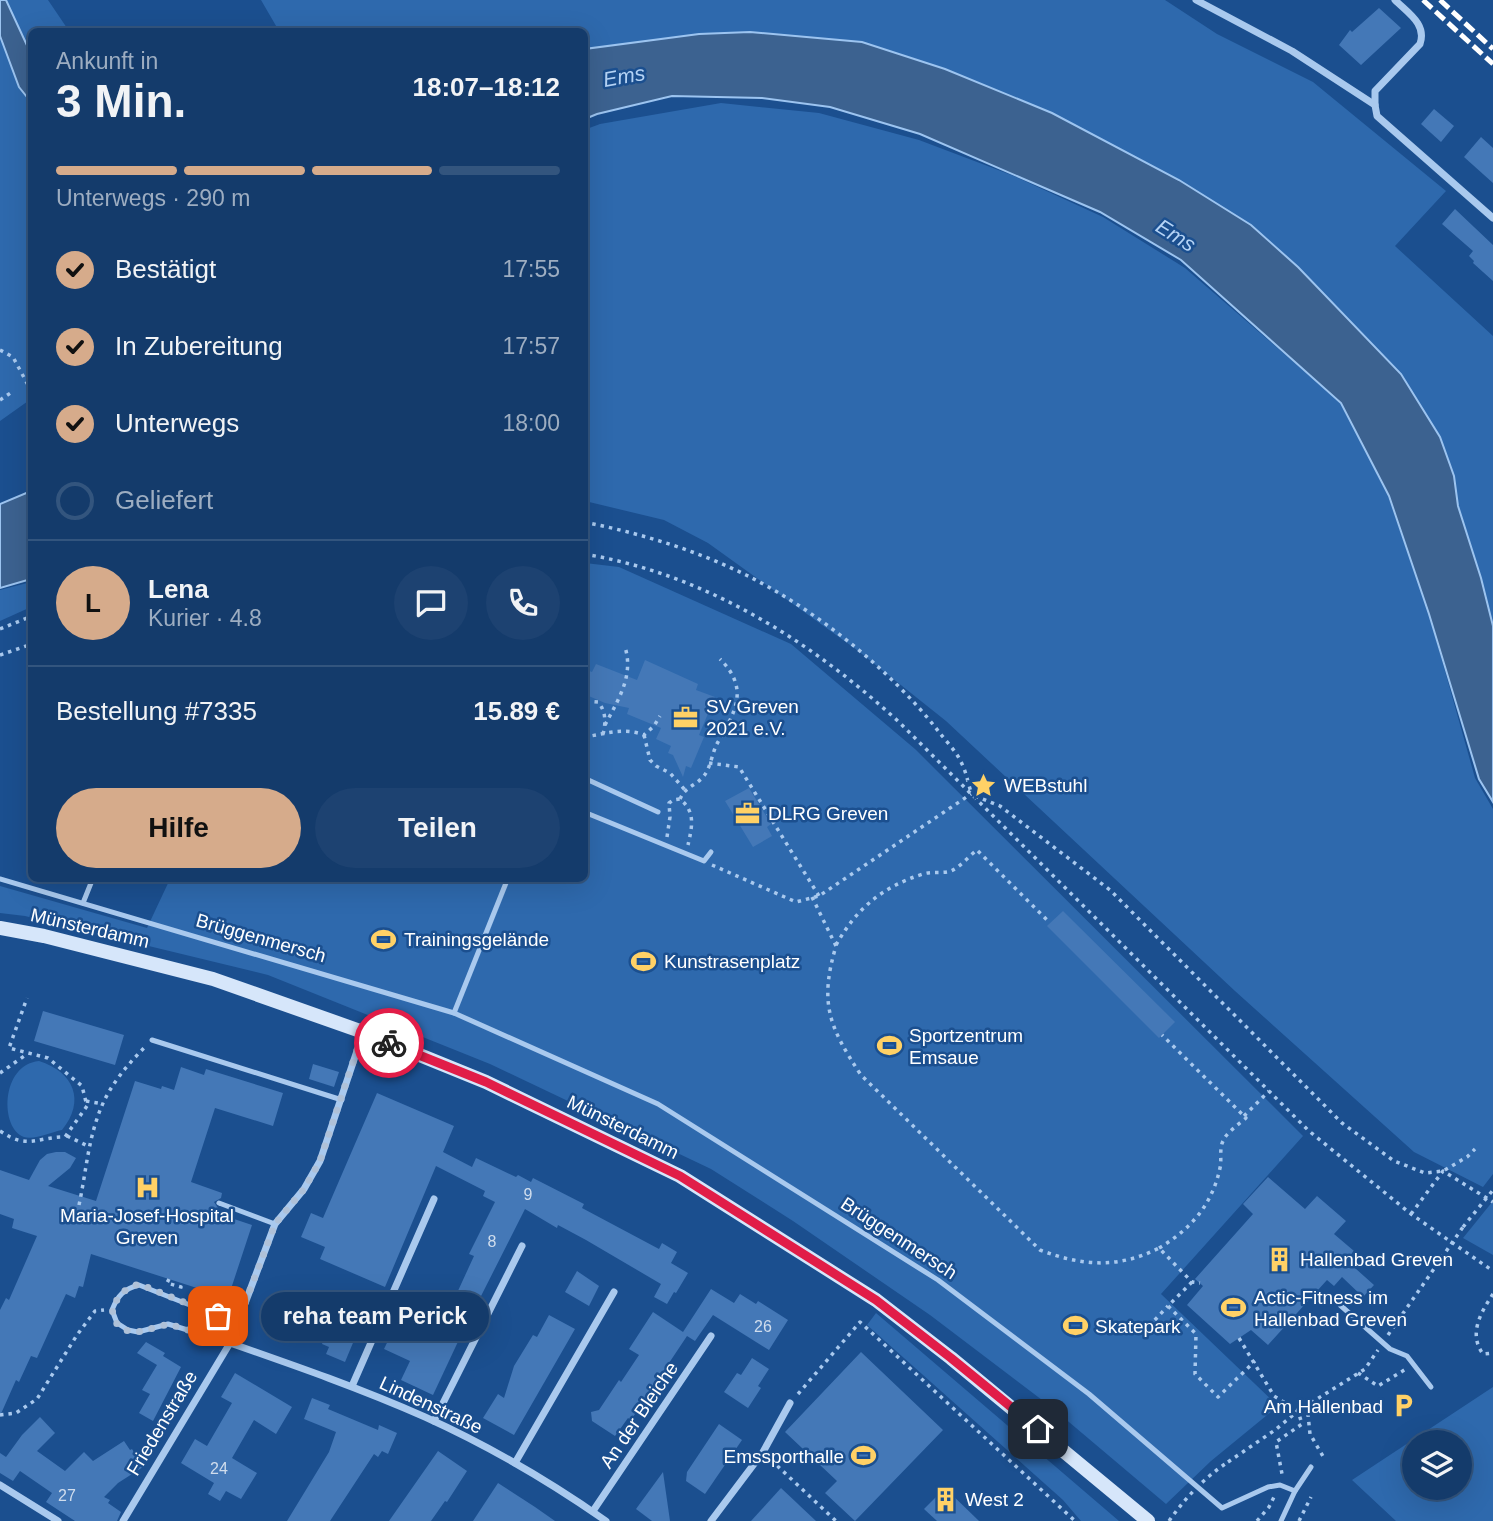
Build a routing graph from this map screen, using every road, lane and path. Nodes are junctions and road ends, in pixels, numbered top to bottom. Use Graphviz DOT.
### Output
graph roads {
  1 [pos="1196,0"];
  2 [pos="1395,0"];
  3 [pos="1375,105"];
  4 [pos="1493,218"];
  5 [pos="0,350"];
  6 [pos="28,385"];
  7 [pos="12,392"];
  8 [pos="0,400"];
  9 [pos="588,523"];
  10 [pos="588,555"];
  11 [pos="28,618"];
  12 [pos="0,629"];
  13 [pos="28,645"];
  14 [pos="625,647"];
  15 [pos="0,655"];
  16 [pos="720,659"];
  17 [pos="588,701"];
  18 [pos="660,716"];
  19 [pos="605,725"];
  20 [pos="603,734"];
  21 [pos="644,735"];
  22 [pos="588,736"];
  23 [pos="709,763"];
  24 [pos="588,780"];
  25 [pos="685,790"];
  26 [pos="971,794"];
  27 [pos="680,799"];
  28 [pos="658,812"];
  29 [pos="588,814"];
  30 [pos="664,845"];
  31 [pos="711,852"];
  32 [pos="688,855"];
  33 [pos="704,861"];
  34 [pos="0,879"];
  35 [pos="91,882"];
  36 [pos="506,882"];
  37 [pos="819,896"];
  38 [pos="812,897"];
  39 [pos="83,902"];
  40 [pos="1050,923"];
  41 [pos="0,928"];
  42 [pos="836,946"];
  43 [pos="27,998"];
  44 [pos="454,1013"];
  45 [pos="363,1032"];
  46 [pos="1162,1035"];
  47 [pos="152,1040"];
  48 [pos="27,1054"];
  49 [pos="0,1073"];
  50 [pos="1269,1091"];
  51 [pos="342,1100"];
  52 [pos="86,1101"];
  53 [pos="103,1104"];
  54 [pos="1244,1116"];
  55 [pos="0,1132"];
  56 [pos="66,1135"];
  57 [pos="90,1147"];
  58 [pos="1475,1149"];
  59 [pos="1443,1171"];
  60 [pos="1493,1190"];
  61 [pos="434,1199"];
  62 [pos="1493,1202"];
  63 [pos="219,1203"];
  64 [pos="79,1205"];
  65 [pos="1411,1214"];
  66 [pos="275,1224"];
  67 [pos="1452,1244"];
  68 [pos="522,1246"];
  69 [pos="1159,1248"];
  70 [pos="1493,1271"];
  71 [pos="1192,1282"];
  72 [pos="1200,1283"];
  73 [pos="614,1292"];
  74 [pos="1493,1294"];
  75 [pos="1340,1305"];
  76 [pos="1168,1306"];
  77 [pos="112,1310"];
  78 [pos="238,1324"];
  79 [pos="1114,1325"];
  80 [pos="712,1336"];
  81 [pos="1239,1338"];
  82 [pos="230,1343"];
  83 [pos="1493,1353"];
  84 [pos="1255,1361"];
  85 [pos="1402,1371"];
  86 [pos="1358,1373"];
  87 [pos="352,1386"];
  88 [pos="1431,1387"];
  89 [pos="790,1403"];
  90 [pos="1307,1405"];
  91 [pos="1298,1410"];
  92 [pos="0,1415"];
  93 [pos="434,1421"];
  94 [pos="763,1452"];
  95 [pos="1324,1458"];
  96 [pos="515,1462"];
  97 [pos="1311,1467"];
  98 [pos="0,1485"];
  99 [pos="1280,1485"];
  100 [pos="1295,1491"];
  101 [pos="1311,1497"];
  102 [pos="593,1511"];
  103 [pos="58,1521"];
  104 [pos="123,1521"];
  105 [pos="606,1521"];
  106 [pos="711,1521"];
  107 [pos="836,1521"];
  108 [pos="1075,1521"];
  109 [pos="1148,1521"];
  110 [pos="1169,1521"];
  111 [pos="1257,1521"];
  112 [pos="1281,1521"];
  113 [pos="1299,1521"];
  1 -- 3 [label="street"];
  2 -- 3 [label="street"];
  3 -- 4 [label="street"];
  5 -- 6 [label="path"];
  7 -- 8 [label="path"];
  9 -- 26 [label="path"];
  10 -- 26 [label="path"];
  11 -- 12 [label="path"];
  13 -- 15 [label="path"];
  14 -- 19 [label="path"];
  16 -- 23 [label="path"];
  17 -- 19 [label="path"];
  18 -- 21 [label="path"];
  19 -- 20 [label="path"];
  20 -- 21 [label="path"];
  20 -- 22 [label="path"];
  21 -- 25 [label="path"];
  23 -- 25 [label="path"];
  23 -- 37 [label="path"];
  24 -- 28 [label="lane"];
  25 -- 27 [label="path"];
  26 -- 37 [label="path"];
  26 -- 50 [label="path"];
  26 -- 59 [label="path"];
  27 -- 30 [label="path"];
  27 -- 32 [label="path"];
  29 -- 30 [label="lane"];
  30 -- 32 [label="lane"];
  31 -- 33 [label="lane"];
  32 -- 33 [label="lane"];
  33 -- 38 [label="path"];
  34 -- 39 [label="lane, Brüggenmersch"];
  35 -- 39 [label="lane"];
  36 -- 44 [label="lane"];
  37 -- 38 [label="path"];
  38 -- 42 [label="path"];
  39 -- 44 [label="lane, Brüggenmersch"];
  40 -- 42 [label="path"];
  41 -- 45 [label="main road, Münsterdamm"];
  42 -- 69 [label="path"];
  43 -- 48 [label="path"];
  44 -- 99 [label="lane, Brüggenmersch"];
  45 -- 51 [label="street, Friedenstraße"];
  45 -- 109 [label="main road, Münsterdamm"];
  46 -- 54 [label="path"];
  47 -- 51 [label="lane"];
  47 -- 53 [label="path"];
  48 -- 49 [label="path"];
  48 -- 52 [label="path"];
  50 -- 54 [label="path"];
  50 -- 65 [label="path"];
  51 -- 66 [label="street, Friedenstraße"];
  52 -- 53 [label="path"];
  52 -- 56 [label="path"];
  53 -- 57 [label="path"];
  54 -- 69 [label="path"];
  55 -- 56 [label="path"];
  56 -- 57 [label="path"];
  57 -- 64 [label="path"];
  58 -- 59 [label="path"];
  59 -- 62 [label="path"];
  59 -- 65 [label="path"];
  60 -- 67 [label="path, bridge"];
  61 -- 87 [label="street"];
  63 -- 66 [label="lane"];
  65 -- 67 [label="path"];
  66 -- 78 [label="street, Friedenstraße"];
  67 -- 70 [label="path"];
  68 -- 93 [label="street"];
  69 -- 71 [label="path"];
  71 -- 72 [label="path"];
  71 -- 76 [label="path"];
  73 -- 96 [label="street"];
  74 -- 83 [label="path"];
  75 -- 88 [label="lane"];
  76 -- 79 [label="path"];
  76 -- 84 [label="path"];
  77 -- 78 [label="lane"];
  77 -- 82 [label="lane"];
  77 -- 92 [label="path"];
  78 -- 82 [label="street, Friedenstraße"];
  80 -- 102 [label="street, An der Bleiche"];
  81 -- 84 [label="path"];
  82 -- 87 [label="street, Lindenstraße"];
  82 -- 104 [label="street, Friedenstraße"];
  84 -- 91 [label="path"];
  85 -- 86 [label="path"];
  87 -- 93 [label="street, Lindenstraße"];
  89 -- 94 [label="street"];
  89 -- 108 [label="path"];
  90 -- 95 [label="path"];
  91 -- 99 [label="path"];
  91 -- 110 [label="path, bridge"];
  93 -- 96 [label="street, Lindenstraße"];
  94 -- 106 [label="street"];
  94 -- 107 [label="path"];
  96 -- 102 [label="street, Lindenstraße"];
  97 -- 100 [label="lane"];
  98 -- 103 [label="street"];
  99 -- 100 [label="lane"];
  99 -- 111 [label="path"];
  100 -- 112 [label="lane"];
  101 -- 113 [label="path"];
  102 -- 105 [label="street, Lindenstraße"];
}
